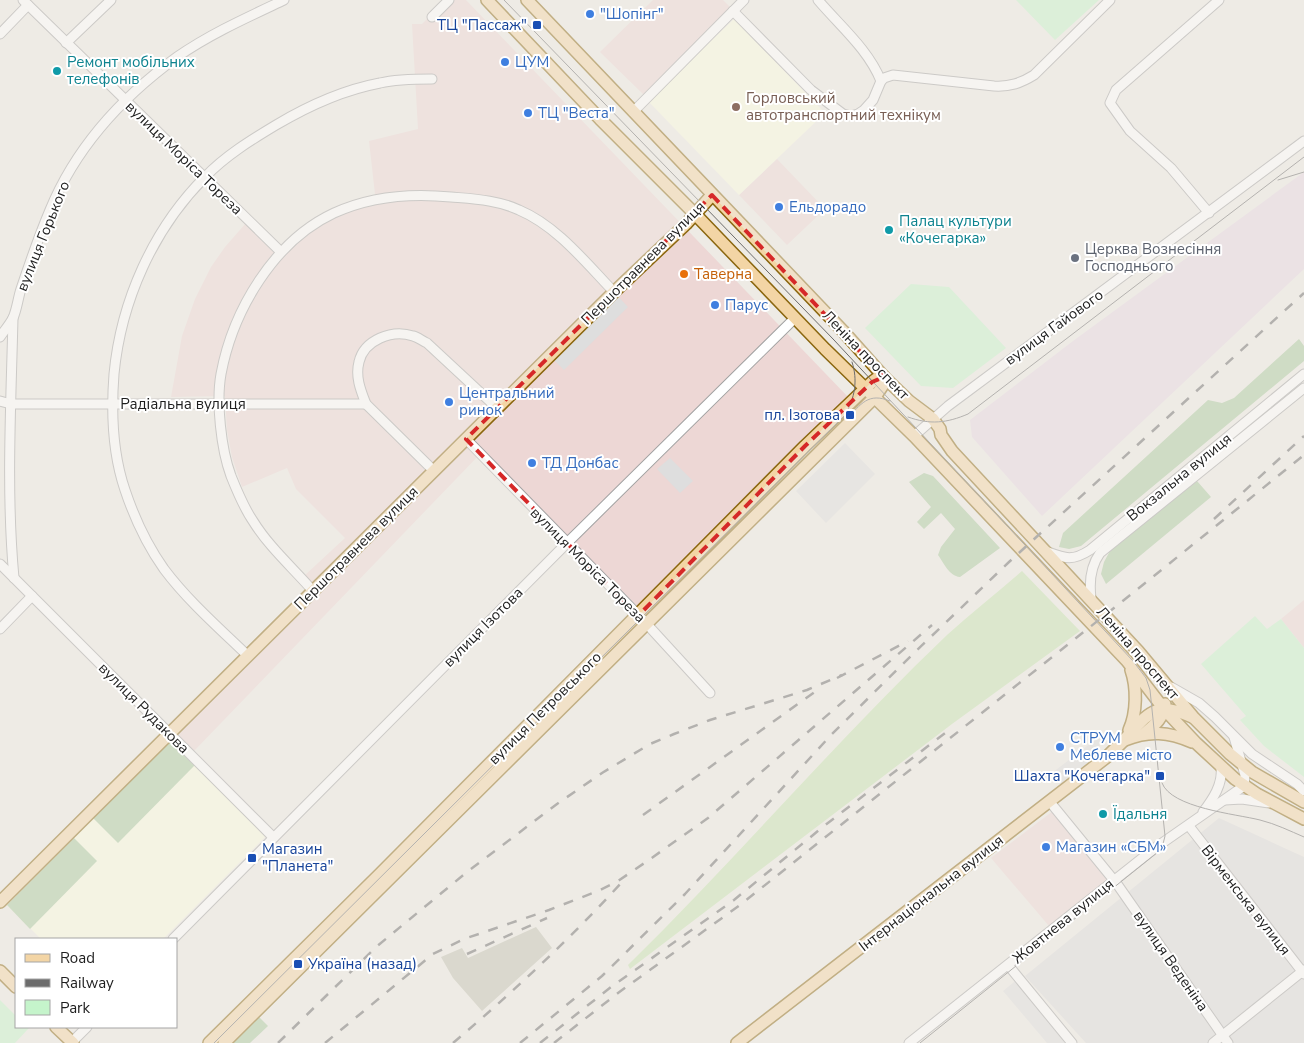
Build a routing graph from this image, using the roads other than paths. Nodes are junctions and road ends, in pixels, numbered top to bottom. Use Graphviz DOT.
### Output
graph roads {
  1 [pos="111,0"];
  2 [pos="284,0"];
  3 [pos="449,0"];
  4 [pos="487,0"];
  5 [pos="527,0"];
  6 [pos="744,0"];
  7 [pos="818,0"];
  8 [pos="1110,0"];
  9 [pos="1219,0"];
  10 [pos="26,3"];
  11 [pos="733,11"];
  12 [pos="432,17"];
  13 [pos="0,34"];
  14 [pos="66,43"];
  15 [pos="432,79"];
  16 [pos="881,81"];
  17 [pos="125,100"];
  18 [pos="633,112"];
  19 [pos="1304,142"];
  20 [pos="204,177"];
  21 [pos="712,194"];
  22 [pos="1209,213"];
  23 [pos="695,214"];
  24 [pos="280,252"];
  25 [pos="614,292"];
  26 [pos="14,317"];
  27 [pos="795,318"];
  28 [pos="0,337"];
  29 [pos="1304,374"];
  30 [pos="884,377"];
  31 [pos="866,388"];
  32 [pos="1304,388"];
  33 [pos="875,397"];
  34 [pos="0,401"];
  35 [pos="909,401"];
  36 [pos="11,404"];
  37 [pos="112,404"];
  38 [pos="220,404"];
  39 [pos="366,404"];
  40 [pos="948,406"];
  41 [pos="497,408"];
  42 [pos="933,419"];
  43 [pos="940,429"];
  44 [pos="914,436"];
  45 [pos="466,439"];
  46 [pos="434,471"];
  47 [pos="566,544"];
  48 [pos="1047,552"];
  49 [pos="0,564"];
  50 [pos="14,578"];
  51 [pos="313,591"];
  52 [pos="32,596"];
  53 [pos="1090,598"];
  54 [pos="642,620"];
  55 [pos="0,630"];
  56 [pos="248,656"];
  57 [pos="1127,661"];
  58 [pos="1163,682"];
  59 [pos="710,693"];
  60 [pos="1164,709"];
  61 [pos="1194,718"];
  62 [pos="170,733"];
  63 [pos="1145,733"];
  64 [pos="1234,737"];
  65 [pos="1124,741"];
  66 [pos="1196,743"];
  67 [pos="1241,762"];
  68 [pos="1221,768"];
  69 [pos="1244,786"];
  70 [pos="1304,791"];
  71 [pos="1050,802"];
  72 [pos="1220,802"];
  73 [pos="1304,802"];
  74 [pos="1278,805"];
  75 [pos="1304,819"];
  76 [pos="1196,820"];
  77 [pos="1189,826"];
  78 [pos="273,837"];
  79 [pos="1114,880"];
  80 [pos="0,902"];
  81 [pos="174,938"];
  82 [pos="1008,965"];
  83 [pos="0,971"];
  84 [pos="1303,972"];
  85 [pos="15,986"];
  86 [pos="57,1028"];
  87 [pos="86,1028"];
  88 [pos="1226,1039"];
  89 [pos="72,1043"];
  90 [pos="208,1043"];
  91 [pos="224,1043"];
  92 [pos="737,1043"];
  93 [pos="909,1043"];
  94 [pos="1072,1043"];
  95 [pos="1213,1043"];
  1 -- 14 [label="street"];
  2 -- 17 [label="street, вулиця Горького"];
  3 -- 12 [label="street"];
  4 -- 23 [label="main road, Леніна проспект"];
  5 -- 18 [label="main road, Леніна проспект"];
  6 -- 11 [label="street"];
  7 -- 16 [label="street"];
  8 -- 16 [label="street"];
  9 -- 22 [label="street"];
  10 -- 13 [label="street"];
  10 -- 14 [label="street, вулиця Моріса Тореза"];
  11 -- 16 [label="street"];
  11 -- 18 [label="street"];
  14 -- 17 [label="street, вулиця Моріса Тореза"];
  15 -- 20 [label="street"];
  17 -- 20 [label="street, вулиця Моріса Тореза"];
  17 -- 26 [label="street, вулиця Горького"];
  18 -- 21 [label="main road, Леніна проспект"];
  19 -- 22 [label="street, вулиця Гайового"];
  20 -- 24 [label="street, вулиця Моріса Тореза"];
  20 -- 37 [label="street"];
  21 -- 23 [label="main road, Першотравнева вулиця"];
  21 -- 30 [label="main road, Леніна проспект"];
  22 -- 40 [label="street, вулиця Гайового"];
  23 -- 25 [label="main road, Першотравнева вулиця"];
  23 -- 27 [label="main road, Леніна проспект"];
  24 -- 25 [label="street"];
  24 -- 38 [label="street"];
  25 -- 41 [label="main road, Першотравнева вулиця"];
  26 -- 28 [label="street, вулиця Горького"];
  26 -- 36 [label="street"];
  27 -- 31 [label="main road, Леніна проспект"];
  27 -- 47 [label="street, вулиця Ізотова"];
  29 -- 48 [label="street, Вокзальна вулиця"];
  30 -- 31 [label="main road, вулиця Петровського"];
  30 -- 33 [label="main road"];
  30 -- 35 [label="main road, Леніна проспект"];
  31 -- 33 [label="main road, Леніна проспект"];
  31 -- 54 [label="main road, вулиця Петровського"];
  32 -- 53 [label="street, Вокзальна вулиця"];
  33 -- 44 [label="main road, Леніна проспект"];
  33 -- 54 [label="main road, вулиця Петровського"];
  34 -- 36 [label="street, Радіальна вулиця"];
  35 -- 40 [label="street"];
  35 -- 42 [label="main road, Леніна проспект"];
  36 -- 37 [label="street, Радіальна вулиця"];
  36 -- 50 [label="street"];
  37 -- 38 [label="street, Радіальна вулиця"];
  37 -- 56 [label="street"];
  38 -- 39 [label="street, Радіальна вулиця"];
  38 -- 51 [label="street"];
  39 -- 41 [label="street"];
  39 -- 46 [label="street"];
  40 -- 42 [label="street, вулиця Гайового"];
  40 -- 43 [label="street"];
  41 -- 45 [label="main road, Першотравнева вулиця"];
  42 -- 43 [label="main road, Леніна проспект"];
  42 -- 44 [label="street, вулиця Гайового"];
  43 -- 48 [label="main road, Леніна проспект"];
  44 -- 57 [label="main road, Леніна проспект"];
  45 -- 46 [label="main road, Першотравнева вулиця"];
  45 -- 47 [label="street, вулиця Моріса Тореза"];
  46 -- 51 [label="main road, Першотравнева вулиця"];
  47 -- 54 [label="street, вулиця Моріса Тореза"];
  47 -- 78 [label="street, вулиця Ізотова"];
  48 -- 53 [label="main road, Леніна проспект"];
  49 -- 50 [label="street, вулиця Рудакова"];
  50 -- 52 [label="street, вулиця Рудакова"];
  51 -- 56 [label="main road, Першотравнева вулиця"];
  52 -- 55 [label="street"];
  52 -- 62 [label="street, вулиця Рудакова"];
  53 -- 58 [label="main road, Леніна проспект"];
  54 -- 59 [label="street, вулиця Моріса Тореза"];
  54 -- 90 [label="main road, вулиця Петровського"];
  54 -- 91 [label="main road, вулиця Петровського"];
  56 -- 62 [label="main road, Першотравнева вулиця"];
  57 -- 60 [label="main road, Леніна проспект"];
  57 -- 65 [label="main road, Леніна проспект"];
  58 -- 60 [label="main road"];
  58 -- 61 [label="main road, Леніна проспект"];
  58 -- 64 [label="street"];
  60 -- 61 [label="main road"];
  60 -- 63 [label="main road"];
  60 -- 65 [label="main road, Інтернаціональна вулиця"];
  60 -- 66 [label="main road, Леніна проспект"];
  61 -- 67 [label="main road, Леніна проспект"];
  62 -- 78 [label="street, вулиця Рудакова"];
  62 -- 80 [label="main road, Першотравнева вулиця"];
  63 -- 65 [label="main road, Інтернаціональна вулиця"];
  63 -- 66 [label="main road, Інтернаціональна вулиця"];
  64 -- 67 [label="street"];
  64 -- 70 [label="street"];
  65 -- 71 [label="main road, Інтернаціональна вулиця"];
  66 -- 68 [label="main road, Леніна проспект"];
  67 -- 69 [label="street"];
  67 -- 73 [label="main road, Леніна проспект"];
  68 -- 69 [label="main road, Леніна проспект"];
  68 -- 76 [label="street"];
  69 -- 72 [label="street, Жовтнева вулиця"];
  69 -- 74 [label="main road, Леніна проспект"];
  71 -- 79 [label="street, вулиця Веденіна"];
  71 -- 92 [label="main road, Інтернаціональна вулиця"];
  72 -- 74 [label="street"];
  72 -- 76 [label="street, Жовтнева вулиця"];
  74 -- 75 [label="main road, Леніна проспект"];
  76 -- 77 [label="street, Жовтнева вулиця"];
  77 -- 79 [label="street, Жовтнева вулиця"];
  77 -- 84 [label="street, Вірменська вулиця"];
  78 -- 81 [label="street, вулиця Ізотова"];
  79 -- 82 [label="street, Жовтнева вулиця"];
  79 -- 88 [label="street, вулиця Веденіна"];
  82 -- 93 [label="street, Жовтнева вулиця"];
  82 -- 94 [label="street"];
  83 -- 85 [label="main road"];
  84 -- 88 [label="street"];
  86 -- 89 [label="main road"];
  87 -- 89 [label="street"];
  88 -- 95 [label="street"];
}
